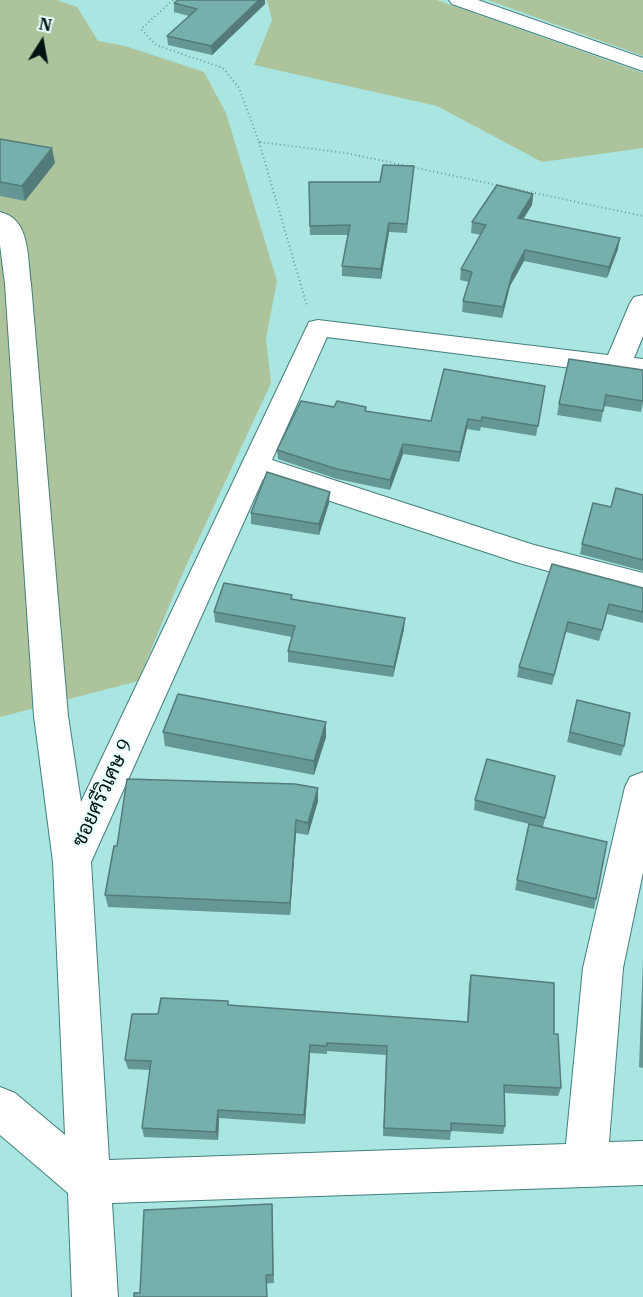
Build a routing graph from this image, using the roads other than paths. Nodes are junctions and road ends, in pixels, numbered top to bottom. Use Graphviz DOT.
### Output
graph roads {
  1 [pos="459,0"];
  2 [pos="643,65"];
  3 [pos="0,219"];
  4 [pos="643,303"];
  5 [pos="631,366"];
  6 [pos="254,465"];
  7 [pos="643,585"];
  8 [pos="643,787"];
  9 [pos="72,862"];
  10 [pos="0,1108"];
  11 [pos="643,1163"];
  12 [pos="586,1165"];
  13 [pos="89,1183"];
  14 [pos="95,1297"];
  1 -- 2 [label="street"];
  3 -- 9 [label="street"];
  4 -- 5 [label="street"];
  5 -- 6 [label="street, ซอยศรีวิเศษ 9"];
  6 -- 7 [label="street"];
  6 -- 9 [label="street, ซอยศรีวิเศษ 9"];
  8 -- 12 [label="street"];
  9 -- 13 [label="street, ซอยศรีวิเศษ 9"];
  10 -- 13 [label="street"];
  11 -- 12 [label="street"];
  12 -- 13 [label="street"];
  13 -- 14 [label="street, ซอยศรีวิเศษ 9"];
}
